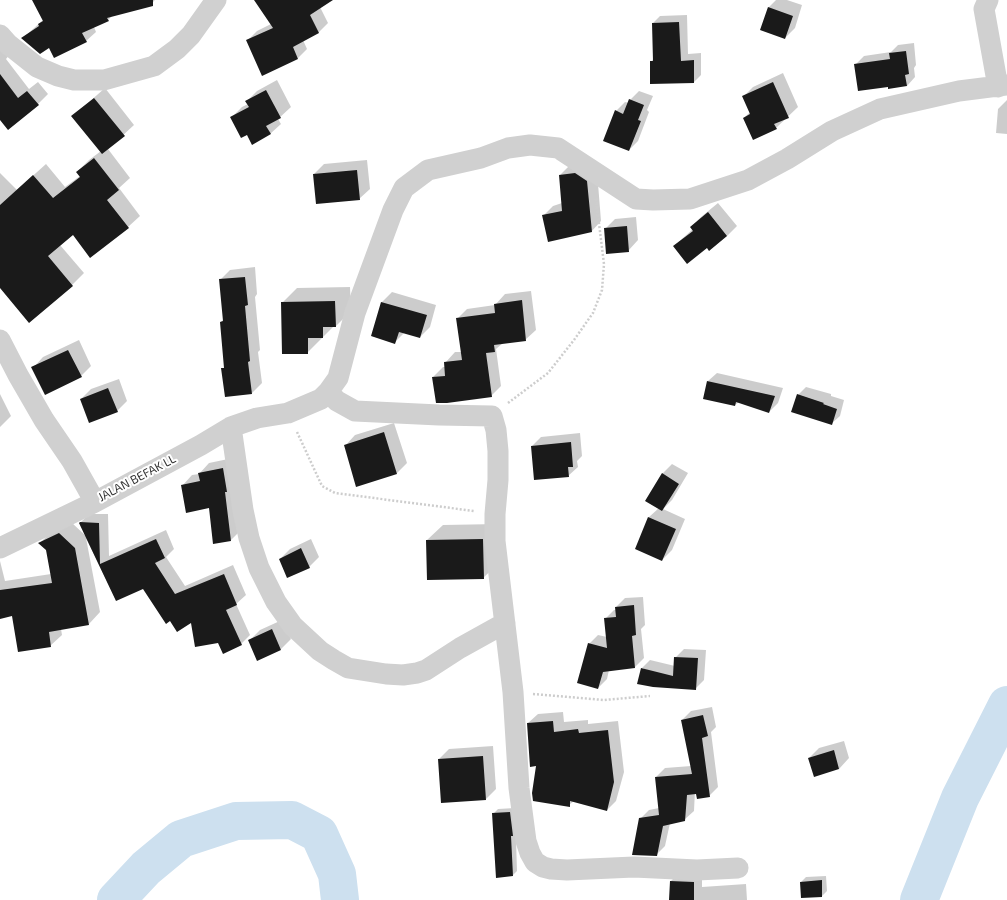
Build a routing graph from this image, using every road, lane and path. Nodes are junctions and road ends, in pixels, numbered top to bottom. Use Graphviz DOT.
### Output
graph roads {
  1 [pos="216,0"];
  2 [pos="988,0"];
  3 [pos="0,35"];
  4 [pos="1003,86"];
  5 [pos="593,171"];
  6 [pos="0,340"];
  7 [pos="328,392"];
  8 [pos="288,413"];
  9 [pos="492,416"];
  10 [pos="231,427"];
  11 [pos="95,502"];
  12 [pos="495,514"];
  13 [pos="0,548"];
  14 [pos="505,622"];
  15 [pos="513,692"];
  16 [pos="650,696"];
  17 [pos="738,868"];
  1 -- 3 [label="street"];
  2 -- 4 [label="street"];
  4 -- 5 [label="street"];
  5 -- 7 [label="street"];
  5 -- 9 [label="path"];
  6 -- 11 [label="street, JALAN BEFAK LL"];
  7 -- 8 [label="street, JALAN BEFAK LL"];
  7 -- 9 [label="street"];
  8 -- 10 [label="street, JALAN BEFAK LL"];
  8 -- 12 [label="path"];
  9 -- 12 [label="street"];
  10 -- 11 [label="street, JALAN BEFAK LL"];
  10 -- 14 [label="street"];
  11 -- 13 [label="street"];
  12 -- 14 [label="street"];
  14 -- 15 [label="street"];
  15 -- 16 [label="path"];
  15 -- 17 [label="street"];
}
